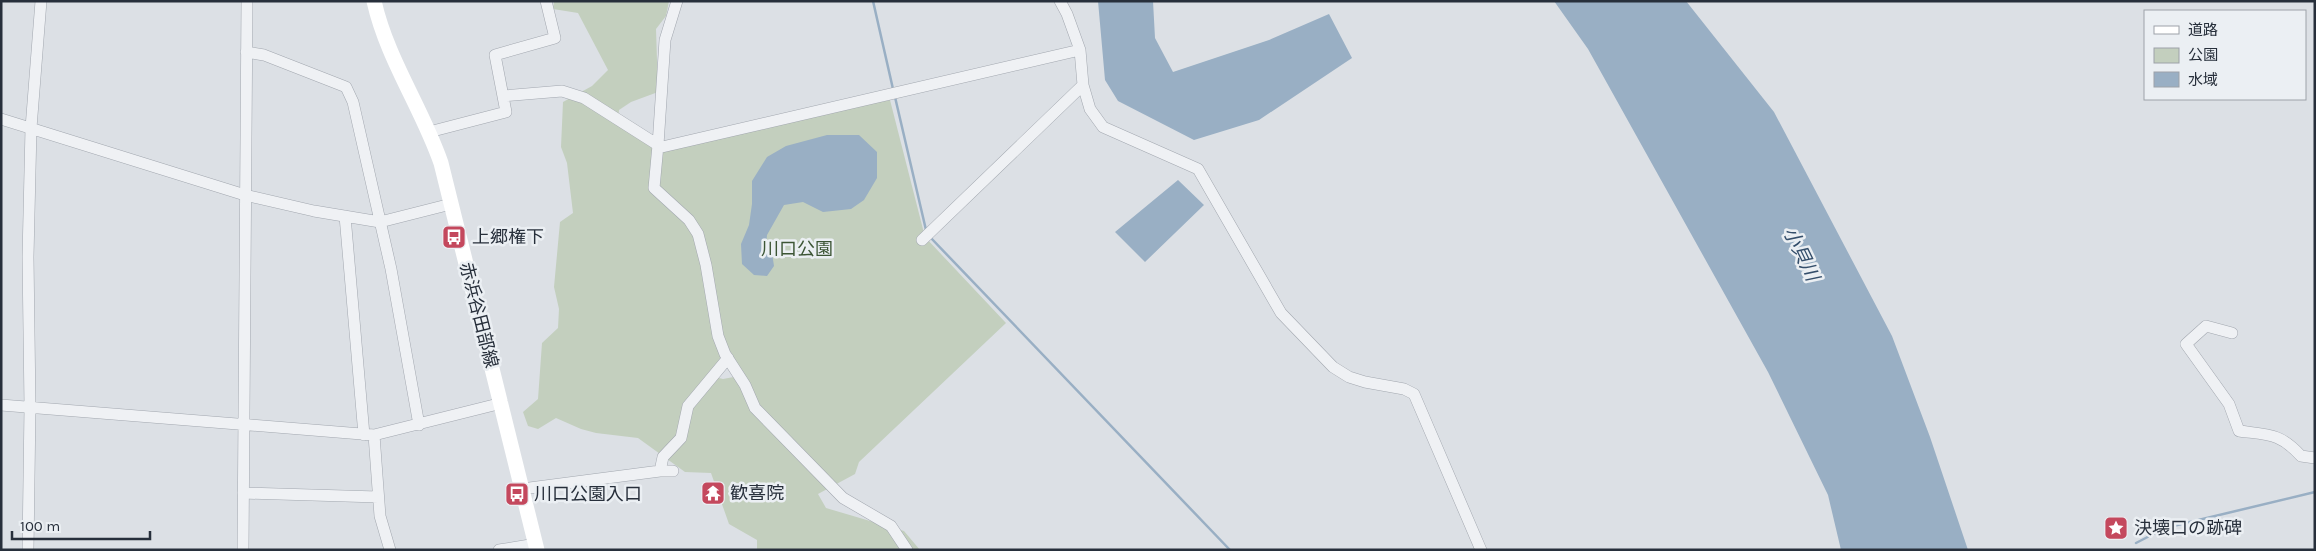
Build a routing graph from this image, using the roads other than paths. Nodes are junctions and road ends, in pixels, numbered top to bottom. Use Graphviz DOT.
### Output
graph roads {
  1 [pos="41,1"];
  2 [pos="247,1"];
  3 [pos="374,1"];
  4 [pos="546,1"];
  5 [pos="677,1"];
  6 [pos="1060,1"];
  7 [pos="1080,50"];
  8 [pos="246,52"];
  9 [pos="1084,84"];
  10 [pos="503,96"];
  11 [pos="1,119"];
  12 [pos="31,128"];
  13 [pos="429,132"];
  14 [pos="658,145"];
  15 [pos="245,195"];
  16 [pos="451,204"];
  17 [pos="345,216"];
  18 [pos="380,222"];
  19 [pos="922,240"];
  20 [pos="2232,333"];
  21 [pos="728,358"];
  22 [pos="502,403"];
  23 [pos="1,405"];
  24 [pos="30,407"];
  25 [pos="419,425"];
  26 [pos="244,426"];
  27 [pos="369,435"];
  28 [pos="2315,458"];
  29 [pos="660,471"];
  30 [pos="673,471"];
  31 [pos="522,489"];
  32 [pos="243,493"];
  33 [pos="378,496"];
  34 [pos="536,547"];
  35 [pos="28,550"];
  36 [pos="243,550"];
  37 [pos="390,550"];
  38 [pos="499,550"];
  39 [pos="907,550"];
  40 [pos="1482,550"];
  1 -- 12 [label="street"];
  2 -- 8 [label="street"];
  3 -- 13 [label="main road, 赤浜谷田部線"];
  4 -- 10 [label="street"];
  5 -- 14 [label="street"];
  6 -- 7 [label="street"];
  7 -- 9 [label="street"];
  7 -- 14 [label="street"];
  8 -- 15 [label="street"];
  8 -- 18 [label="street"];
  9 -- 19 [label="street"];
  9 -- 40 [label="street"];
  10 -- 13 [label="street"];
  10 -- 14 [label="street"];
  11 -- 12 [label="street"];
  12 -- 15 [label="street"];
  12 -- 24 [label="street"];
  13 -- 16 [label="main road, 赤浜谷田部線"];
  14 -- 21 [label="street"];
  15 -- 17 [label="street"];
  15 -- 26 [label="street"];
  16 -- 18 [label="street"];
  16 -- 22 [label="main road, 赤浜谷田部線"];
  17 -- 18 [label="street"];
  17 -- 27 [label="street"];
  18 -- 25 [label="street"];
  20 -- 28 [label="street"];
  21 -- 29 [label="street"];
  21 -- 39 [label="street"];
  22 -- 25 [label="street"];
  22 -- 31 [label="main road, 赤浜谷田部線"];
  23 -- 24 [label="street"];
  24 -- 26 [label="street"];
  24 -- 35 [label="street"];
  25 -- 27 [label="street"];
  26 -- 27 [label="street"];
  26 -- 32 [label="street"];
  27 -- 33 [label="street"];
  29 -- 30 [label="street"];
  29 -- 31 [label="street"];
  31 -- 34 [label="main road, 赤浜谷田部線"];
  32 -- 33 [label="street"];
  32 -- 36 [label="street"];
  33 -- 37 [label="street"];
  34 -- 38 [label="street"];
}
